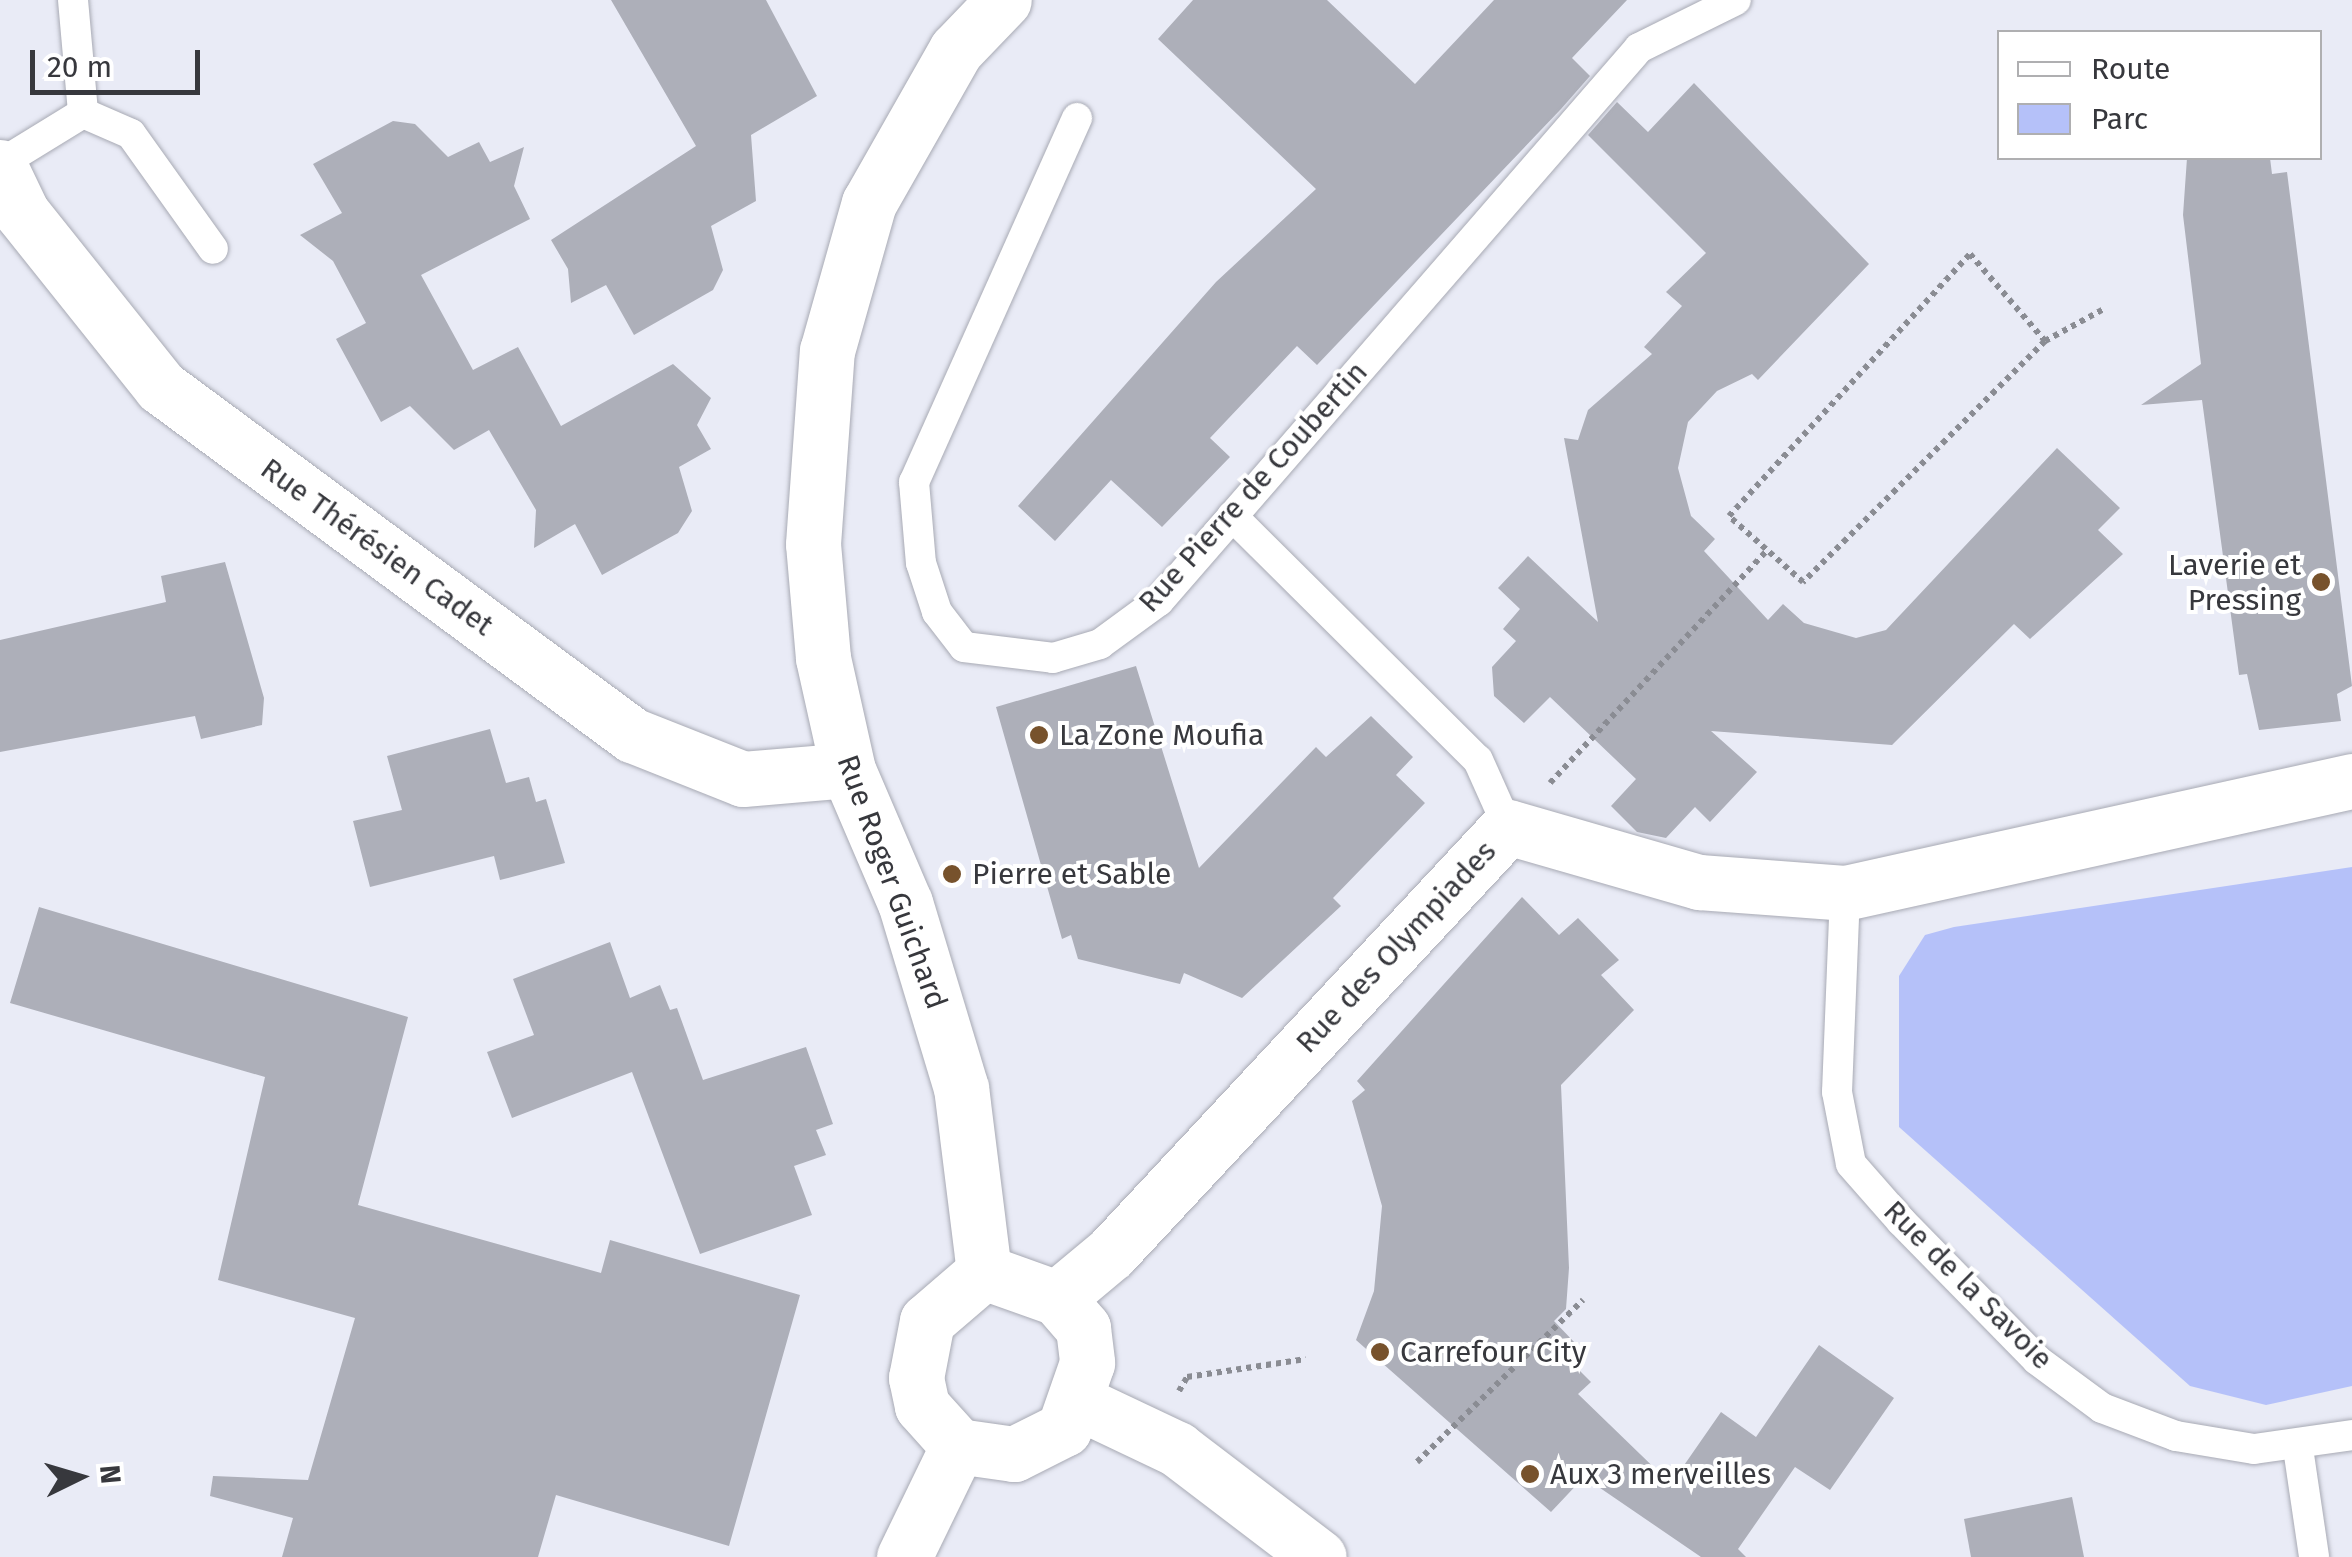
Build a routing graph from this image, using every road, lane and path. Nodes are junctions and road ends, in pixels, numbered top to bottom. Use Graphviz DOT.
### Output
graph roads {
  1 [pos="74,0"];
  2 [pos="1004,0"];
  3 [pos="1736,0"];
  4 [pos="82,113"];
  5 [pos="1076,118"];
  6 [pos="0,166"];
  7 [pos="213,249"];
  8 [pos="2102,310"];
  9 [pos="2045,341"];
  10 [pos="1232,516"];
  11 [pos="1767,550"];
  12 [pos="848,770"];
  13 [pos="2352,781"];
  14 [pos="1508,827"];
  15 [pos="1845,893"];
  16 [pos="984,1272"];
  17 [pos="1056,1298"];
  18 [pos="1583,1300"];
  19 [pos="1306,1359"];
  20 [pos="1214,1371"];
  21 [pos="1078,1402"];
  22 [pos="2352,1435"];
  23 [pos="958,1446"];
  24 [pos="2298,1448"];
  25 [pos="1417,1462"];
  26 [pos="904,1557"];
  27 [pos="1319,1557"];
  28 [pos="2314,1557"];
  1 -- 4 [label="lane"];
  2 -- 12 [label="street, Rue Roger Guichard"];
  3 -- 10 [label="lane, Rue Pierre de Coubertin"];
  4 -- 6 [label="lane"];
  4 -- 7 [label="lane"];
  5 -- 10 [label="lane, Rue Pierre de Coubertin"];
  6 -- 12 [label="street, Rue Thérésien Cadet"];
  8 -- 9 [label="path"];
  9 -- 11 [label="path"];
  9 -- 11 [label="path"];
  10 -- 14 [label="lane"];
  11 -- 14 [label="path"];
  12 -- 16 [label="street, Rue Roger Guichard"];
  13 -- 15 [label="street, Rue des Olympiades"];
  14 -- 15 [label="street, Rue des Olympiades"];
  14 -- 17 [label="street, Rue des Olympiades"];
  15 -- 24 [label="lane, Rue de la Savoie"];
  16 -- 17 [label="street"];
  16 -- 23 [label="street"];
  17 -- 21 [label="street"];
  18 -- 25 [label="path"];
  19 -- 20 [label="path"];
  21 -- 23 [label="street"];
  21 -- 27 [label="street"];
  22 -- 24 [label="lane, Rue de la Savoie"];
  23 -- 26 [label="street"];
  24 -- 28 [label="lane"];
}
